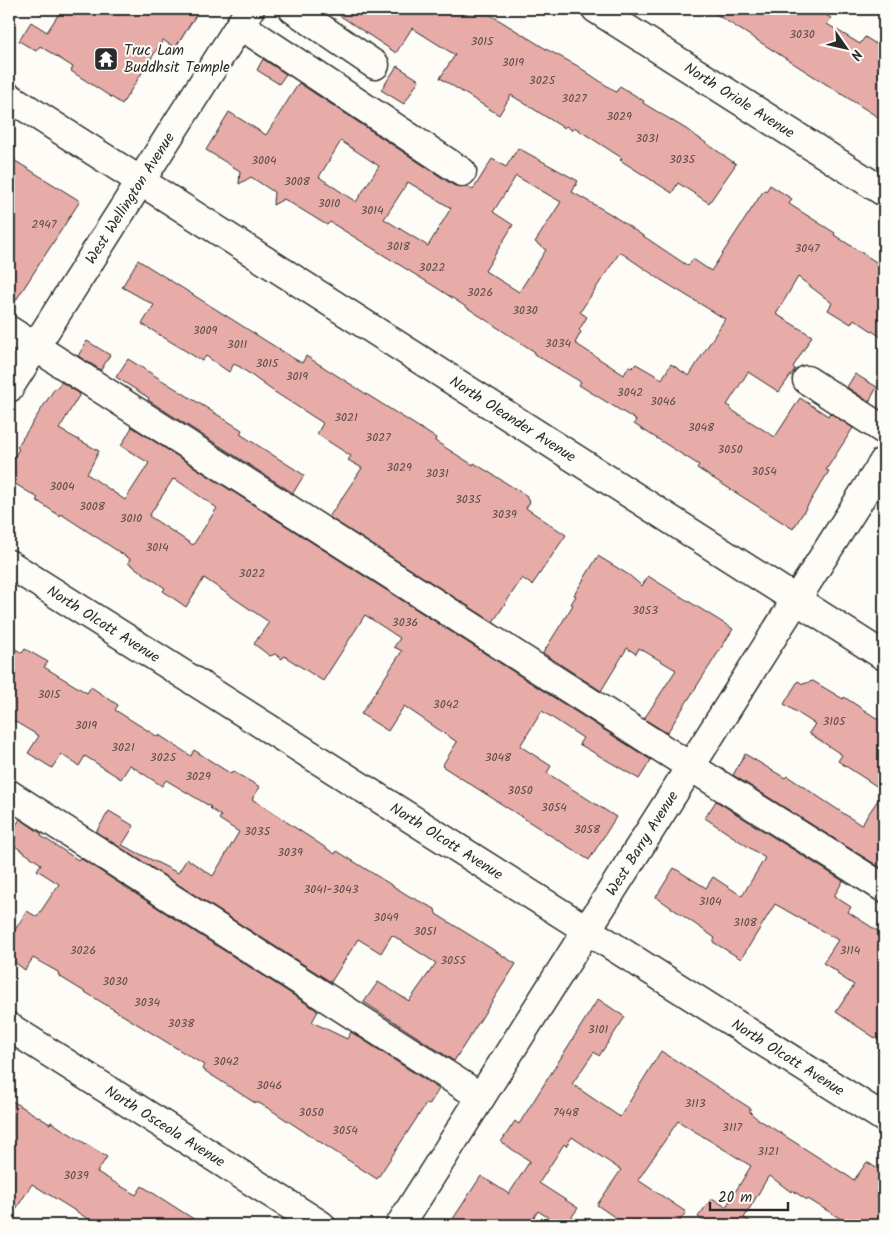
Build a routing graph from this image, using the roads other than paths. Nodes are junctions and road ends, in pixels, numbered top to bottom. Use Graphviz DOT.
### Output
graph roads {
  1 [pos="292,9"];
  2 [pos="596,9"];
  3 [pos="241,15"];
  4 [pos="375,65"];
  5 [pos="9,97"];
  6 [pos="462,172"];
  7 [pos="140,181"];
  8 [pos="884,192"];
  9 [pos="9,330"];
  10 [pos="35,346"];
  11 [pos="808,380"];
  12 [pos="9,388"];
  13 [pos="884,430"];
  14 [pos="884,461"];
  15 [pos="9,564"];
  16 [pos="796,600"];
  17 [pos="884,656"];
  18 [pos="691,767"];
  19 [pos="9,794"];
  20 [pos="884,888"];
  21 [pos="588,929"];
  22 [pos="9,1027"];
  23 [pos="481,1097"];
  24 [pos="884,1118"];
  25 [pos="322,1225"];
  26 [pos="400,1225"];
  1 -- 4 [label="street"];
  2 -- 8 [label="street, North Oriole Avenue"];
  3 -- 6 [label="street"];
  3 -- 7 [label="street, West Wellington Avenue"];
  5 -- 7 [label="street, North Oleander Avenue"];
  7 -- 10 [label="street, West Wellington Avenue"];
  7 -- 16 [label="street, North Oleander Avenue"];
  9 -- 10 [label="street"];
  10 -- 12 [label="street, West Wellington Avenue"];
  10 -- 18 [label="street"];
  11 -- 13 [label="street"];
  14 -- 16 [label="street, West Barry Avenue"];
  15 -- 21 [label="street, North Olcott Avenue"];
  16 -- 17 [label="street, North Oleander Avenue"];
  16 -- 18 [label="street, West Barry Avenue"];
  18 -- 20 [label="street"];
  18 -- 21 [label="street, West Barry Avenue"];
  19 -- 23 [label="street"];
  21 -- 23 [label="street, West Barry Avenue"];
  21 -- 24 [label="street, North Olcott Avenue"];
  22 -- 25 [label="street, North Osceola Avenue"];
  23 -- 26 [label="street, West Barry Avenue"];
}
